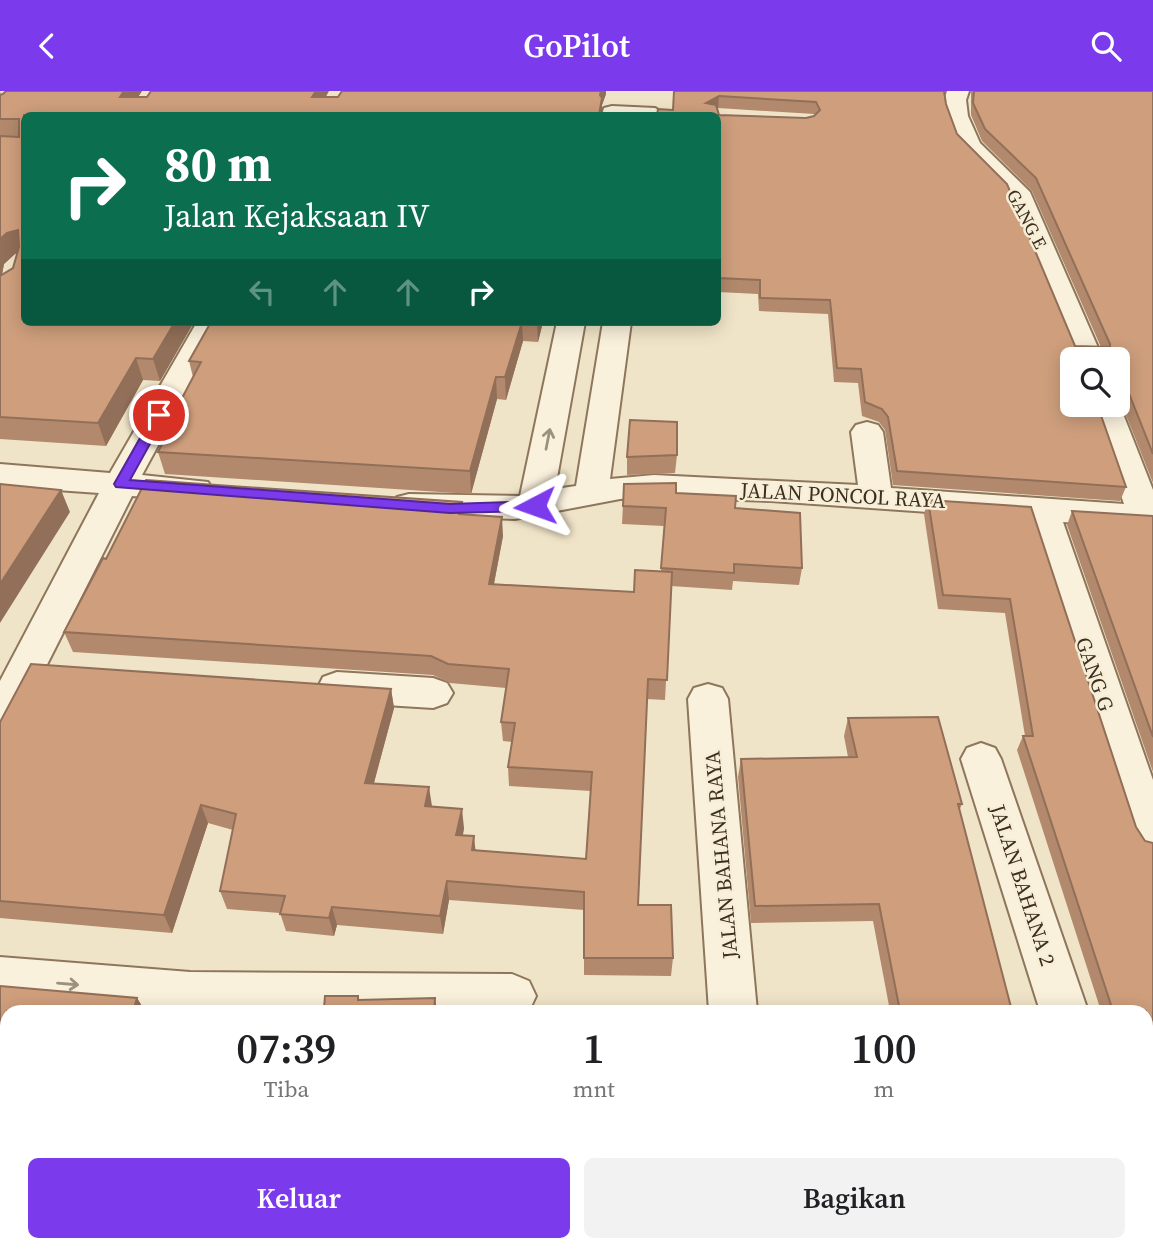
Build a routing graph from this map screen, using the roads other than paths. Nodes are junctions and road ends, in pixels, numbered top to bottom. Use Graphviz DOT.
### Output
graph roads {
  1 [pos="651,91"];
  2 [pos="958,91"];
  3 [pos="613,107"];
  4 [pos="635,112"];
  5 [pos="648,112"];
  6 [pos="209,326"];
  7 [pos="570,326"];
  8 [pos="616,326"];
  9 [pos="1083,347"];
  10 [pos="1110,417"];
  11 [pos="867,432"];
  12 [pos="0,475"];
  13 [pos="121,484"];
  14 [pos="231,492"];
  15 [pos="591,495"];
  16 [pos="876,497"];
  17 [pos="381,503"];
  18 [pos="535,506"];
  19 [pos="1041,507"];
  20 [pos="1150,517"];
  21 [pos="14,668"];
  22 [pos="68,669"];
  23 [pos="298,684"];
  24 [pos="433,693"];
  25 [pos="708,699"];
  26 [pos="0,719"];
  27 [pos="981,759"];
  28 [pos="1142,777"];
  29 [pos="1153,839"];
  30 [pos="0,978"];
  31 [pos="512,996"];
  32 [pos="188,1003"];
  33 [pos="733,1005"];
  34 [pos="1062,1005"];
  1 -- 5 [label="street"];
  2 -- 9 [label="street, GANG E"];
  3 -- 4 [label="street"];
  6 -- 13 [label="street"];
  18 -- 7 [label="street, one-way"];
  8 -- 15 [label="street"];
  10 -- 20 [label="street"];
  11 -- 16 [label="street"];
  12 -- 13 [label="street"];
  13 -- 14 [label="street"];
  13 -- 21 [label="street"];
  15 -- 16 [label="street, JALAN PONCOL RAYA"];
  15 -- 18 [label="street, JALAN PONCOL RAYA"];
  16 -- 19 [label="street, JALAN PONCOL RAYA"];
  17 -- 18 [label="street, JALAN PONCOL RAYA"];
  19 -- 20 [label="street, JALAN PONCOL RAYA"];
  19 -- 28 [label="street, GANG G"];
  21 -- 22 [label="street"];
  21 -- 26 [label="street"];
  23 -- 24 [label="street"];
  25 -- 33 [label="street, JALAN BAHANA RAYA"];
  27 -- 34 [label="street, JALAN BAHANA 2"];
  28 -- 29 [label="street, GANG G"];
  30 -- 32 [label="street, one-way"];
  31 -- 32 [label="street"];
}
